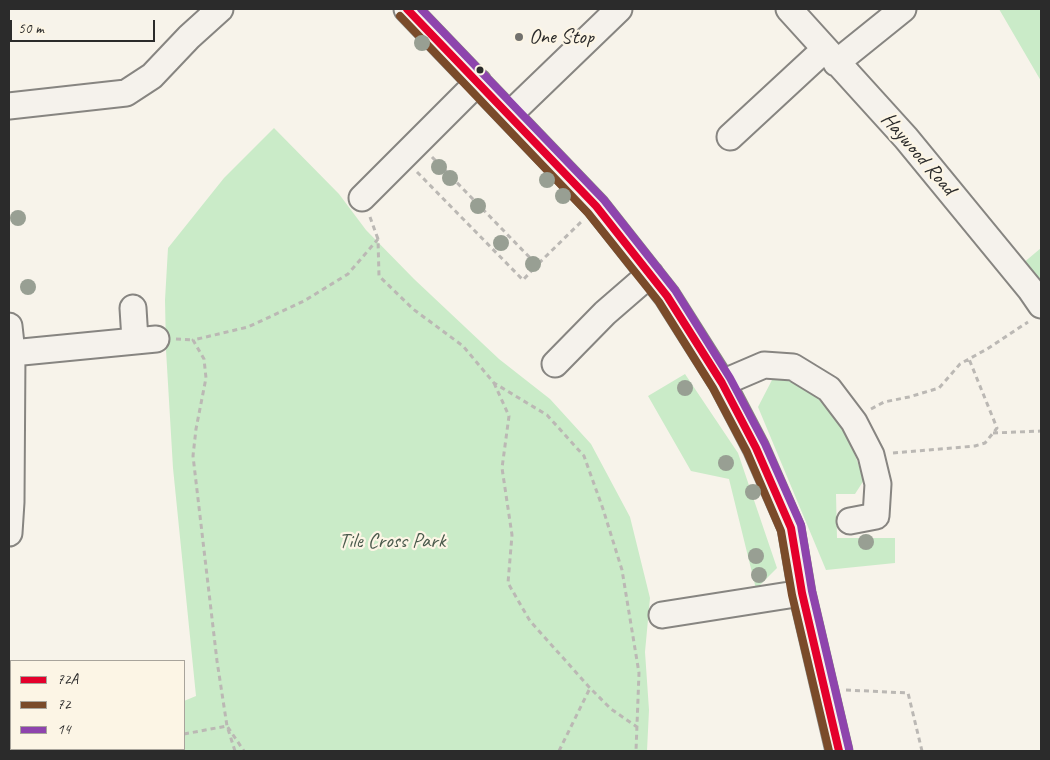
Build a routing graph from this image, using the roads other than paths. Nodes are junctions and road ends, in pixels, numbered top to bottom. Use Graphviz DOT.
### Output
graph roads {
  1 [pos="220,9"];
  2 [pos="407,9"];
  3 [pos="619,9"];
  4 [pos="789,9"];
  5 [pos="903,9"];
  6 [pos="830,57"];
  7 [pos="478,82"];
  8 [pos="9,106"];
  9 [pos="509,114"];
  10 [pos="730,137"];
  11 [pos="362,198"];
  12 [pos="650,274"];
  13 [pos="133,308"];
  14 [pos="1037,312"];
  15 [pos="9,326"];
  16 [pos="12,353"];
  17 [pos="556,364"];
  18 [pos="722,383"];
  19 [pos="10,419"];
  20 [pos="10,468"];
  21 [pos="850,521"];
  22 [pos="9,534"];
  23 [pos="802,593"];
  24 [pos="662,615"];
  25 [pos="9,736"];
  26 [pos="10,751"];
  27 [pos="839,751"];
  1 -- 8 [label="street"];
  2 -- 7 [label="street"];
  3 -- 9 [label="street"];
  4 -- 6 [label="street, Haywood Road"];
  5 -- 6 [label="street"];
  6 -- 10 [label="street"];
  6 -- 14 [label="street, Haywood Road"];
  7 -- 9 [label="street"];
  7 -- 11 [label="street"];
  9 -- 12 [label="street"];
  12 -- 17 [label="street"];
  12 -- 18 [label="street"];
  13 -- 16 [label="street"];
  15 -- 16 [label="street"];
  16 -- 19 [label="street"];
  18 -- 21 [label="street"];
  18 -- 23 [label="street"];
  19 -- 20 [label="street"];
  20 -- 22 [label="street"];
  23 -- 24 [label="street"];
  23 -- 27 [label="street"];
  25 -- 26 [label="street"];
}
